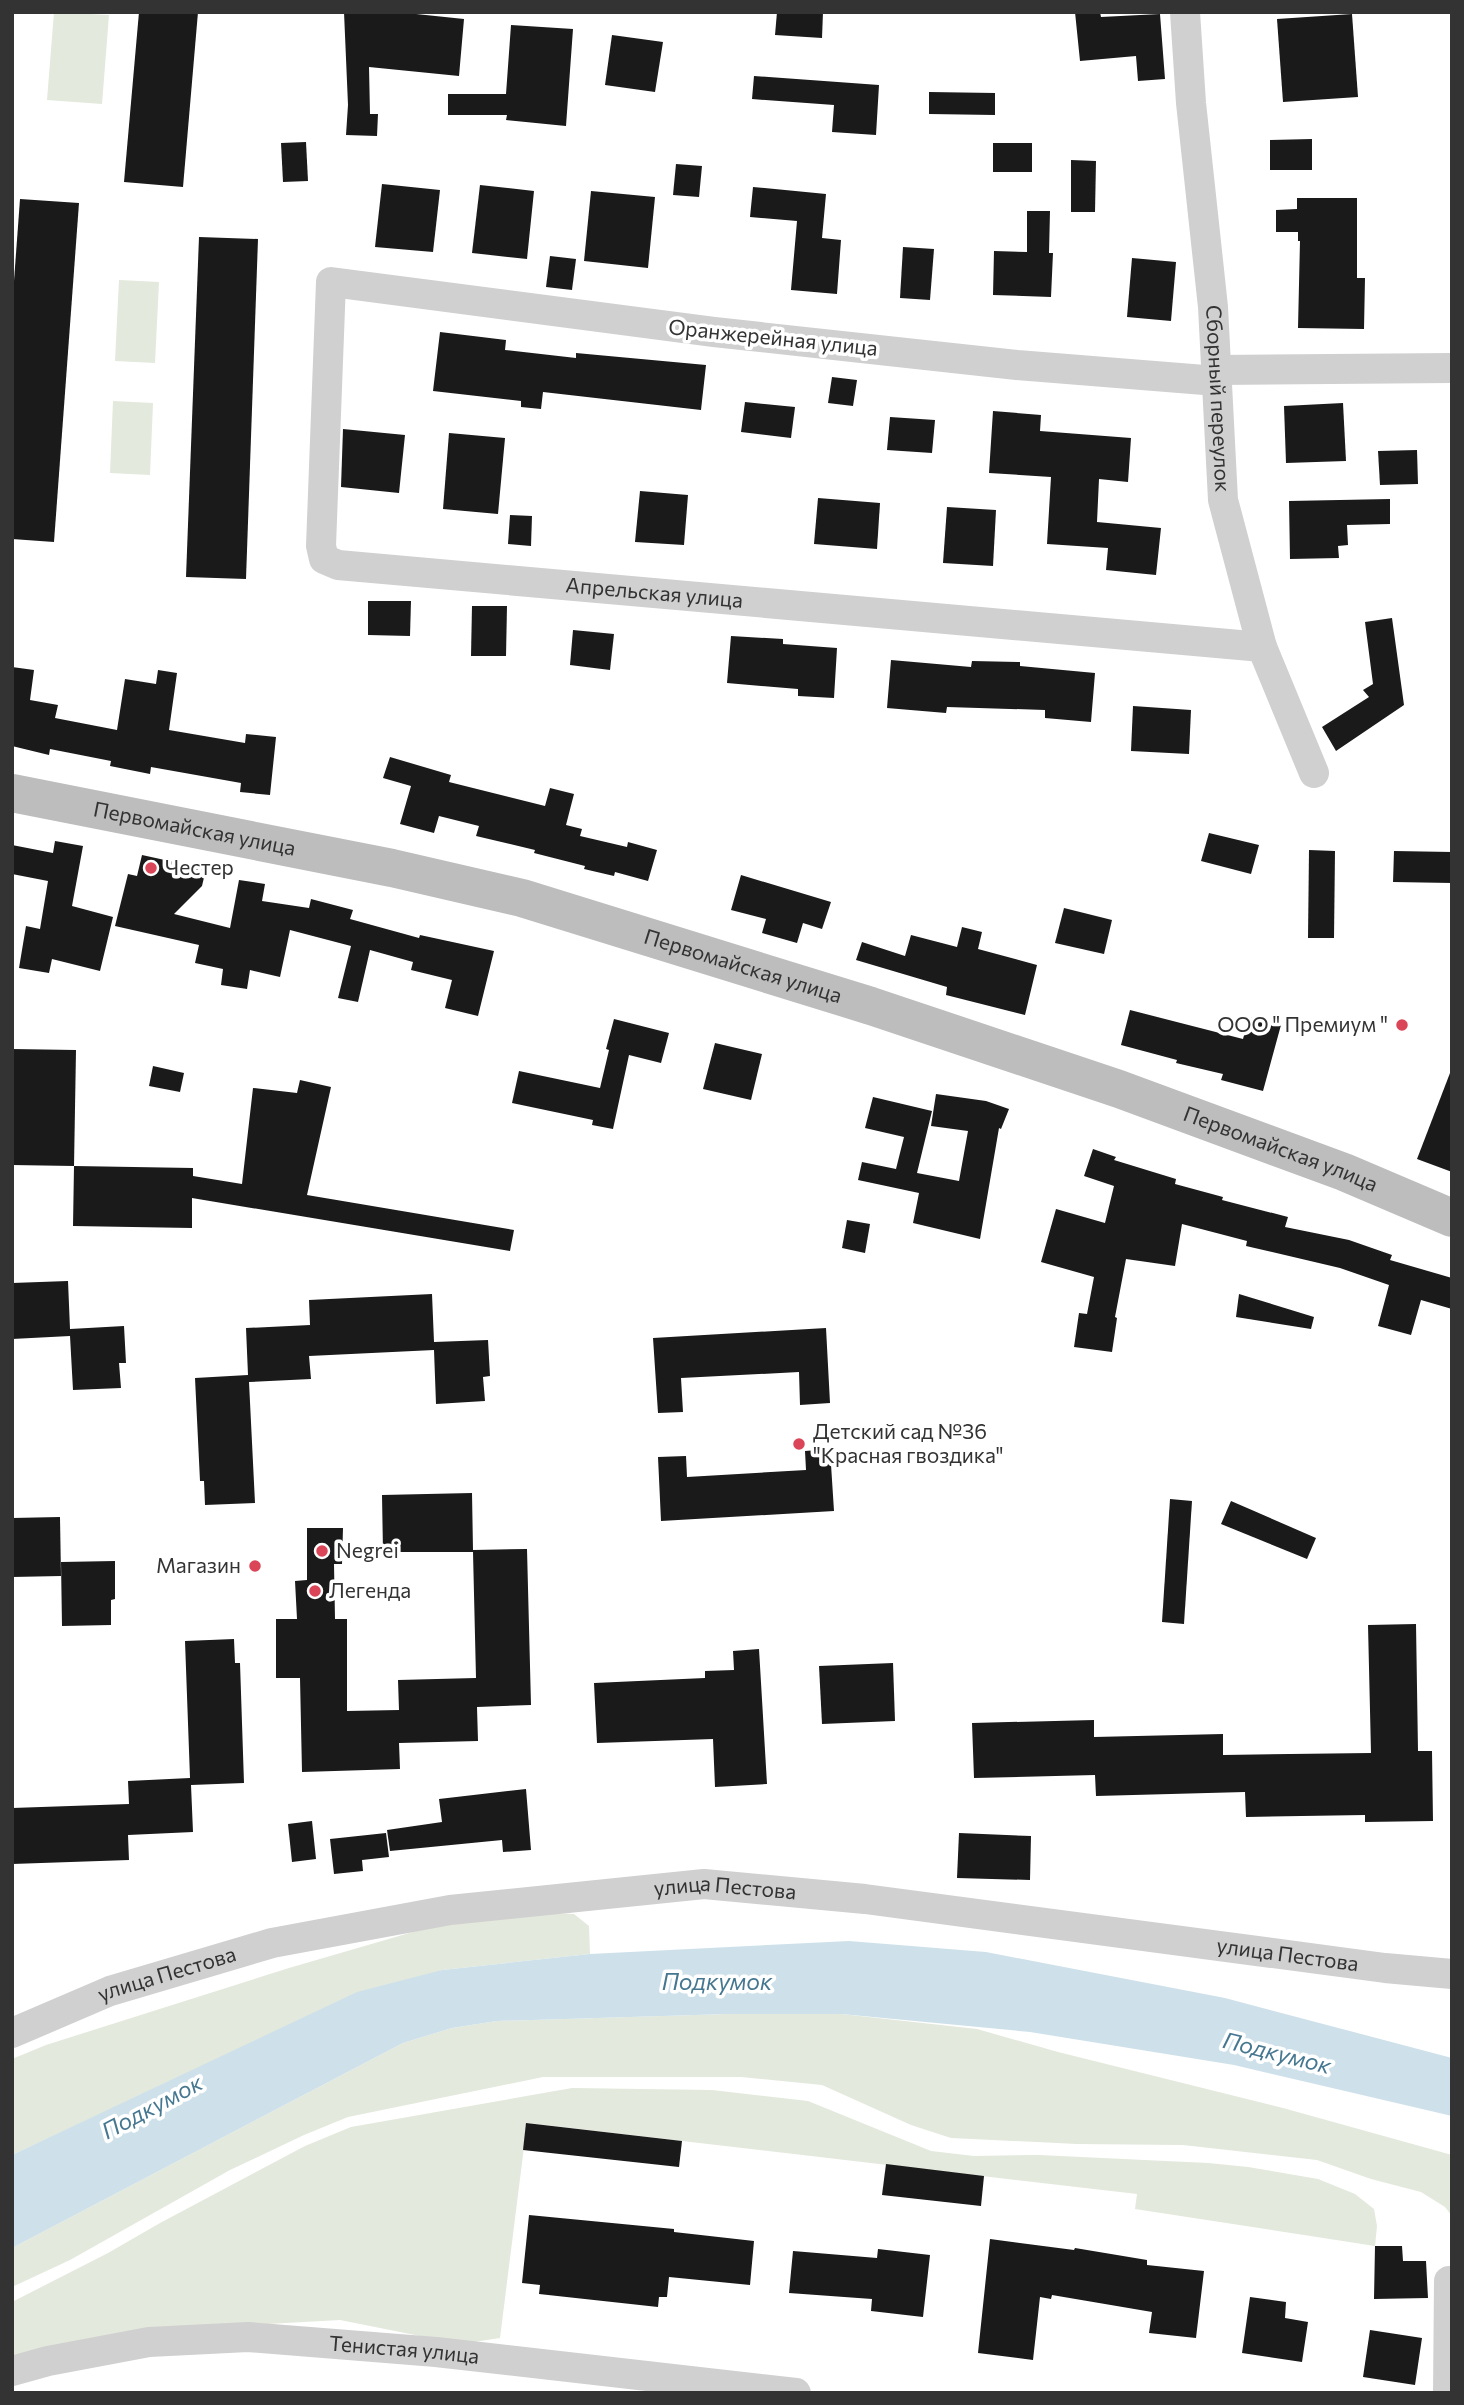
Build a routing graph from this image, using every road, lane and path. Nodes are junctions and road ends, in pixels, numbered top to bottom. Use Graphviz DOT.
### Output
graph roads {
  1 [pos="1185,12"];
  2 [pos="331,282"];
  3 [pos="1452,368"];
  4 [pos="1217,375"];
  5 [pos="1262,647"];
  6 [pos="1314,773"];
  7 [pos="12,793"];
  8 [pos="1452,1218"];
  9 [pos="1452,1974"];
  10 [pos="12,2033"];
  11 [pos="1449,2281"];
  12 [pos="12,2371"];
  13 [pos="600,2382"];
  14 [pos="796,2393"];
  15 [pos="1448,2393"];
  1 -- 4 [label="street, Сборный переулок"];
  2 -- 4 [label="street, Оранжерейная улица"];
  2 -- 5 [label="street, Апрельская улица"];
  3 -- 4 [label="street, Оранжерейная улица"];
  4 -- 5 [label="street, Сборный переулок"];
  5 -- 6 [label="street, Сборный переулок"];
  7 -- 8 [label="street, Первомайская улица"];
  9 -- 10 [label="street, улица Пестова"];
  11 -- 15 [label="street"];
  12 -- 13 [label="street, Тенистая улица"];
  13 -- 14 [label="street, Тенистая улица"];
}
